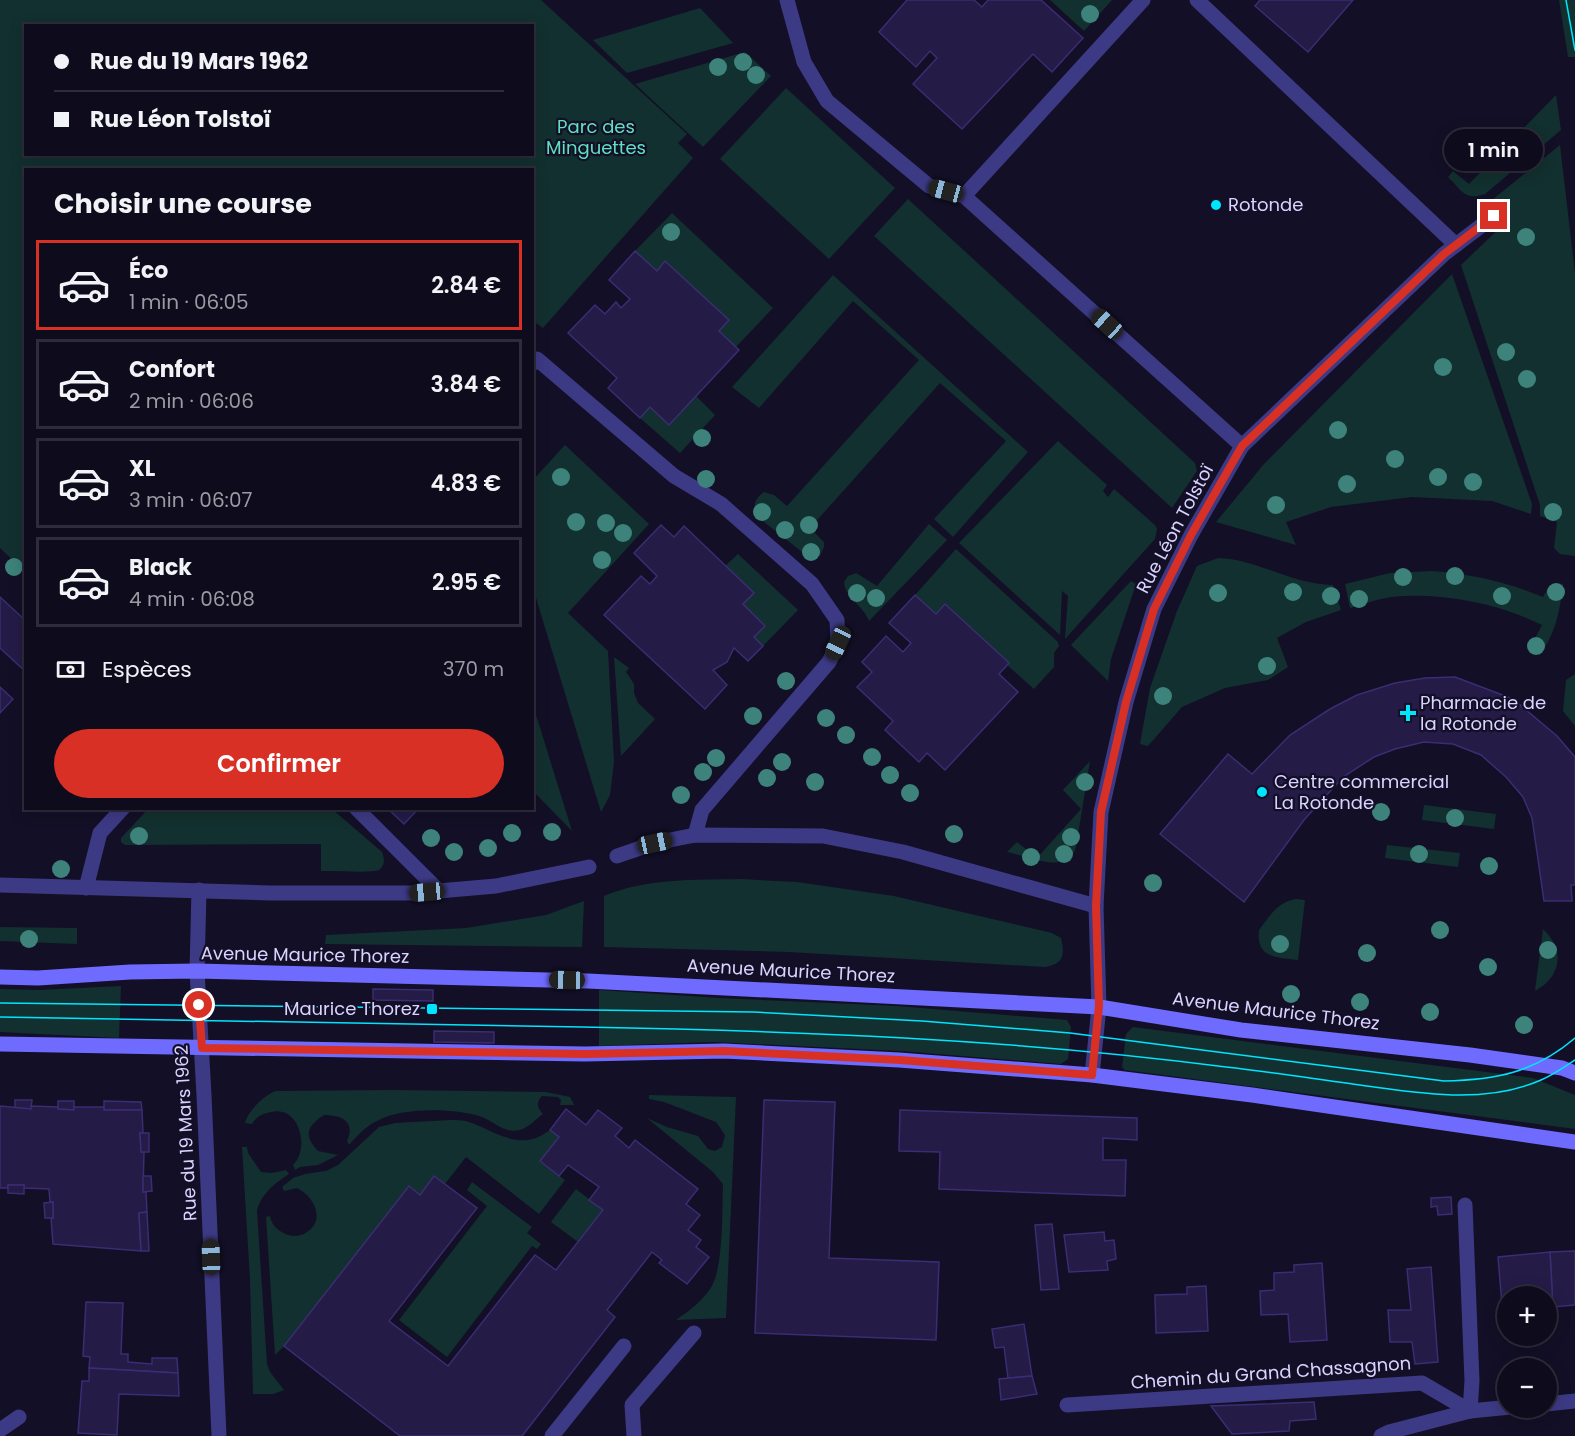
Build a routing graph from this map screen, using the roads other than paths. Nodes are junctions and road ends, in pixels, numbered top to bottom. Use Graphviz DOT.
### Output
graph roads {
  1 [pos="787,0"];
  2 [pos="1143,0"];
  3 [pos="1197,0"];
  4 [pos="964,196"];
  5 [pos="1494,216"];
  6 [pos="1456,245"];
  7 [pos="534,362"];
  8 [pos="1242,446"];
  9 [pos="121,810"];
  10 [pos="358,810"];
  11 [pos="695,835"];
  12 [pos="617,856"];
  13 [pos="589,867"];
  14 [pos="0,885"];
  15 [pos="86,888"];
  16 [pos="199,890"];
  17 [pos="439,891"];
  18 [pos="1096,906"];
  19 [pos="196,971"];
  20 [pos="0,977"];
  21 [pos="1099,1006"];
  22 [pos="0,1044"];
  23 [pos="202,1048"];
  24 [pos="1575,1073"];
  25 [pos="1092,1075"];
  26 [pos="1575,1142"];
  27 [pos="1465,1205"];
  28 [pos="694,1334"];
  29 [pos="624,1346"];
  30 [pos="1575,1401"];
  31 [pos="1557,1403"];
  32 [pos="1067,1405"];
  33 [pos="1497,1408"];
  34 [pos="1470,1411"];
  35 [pos="19,1417"];
  36 [pos="0,1430"];
  37 [pos="219,1436"];
  38 [pos="552,1436"];
  39 [pos="634,1436"];
  40 [pos="1381,1436"];
  1 -- 4 [label="street"];
  2 -- 4 [label="street"];
  3 -- 6 [label="street"];
  4 -- 8 [label="street"];
  5 -- 6 [label="street, Rue Léon Tolstoï"];
  6 -- 8 [label="street, Rue Léon Tolstoï"];
  7 -- 11 [label="street"];
  8 -- 18 [label="street, Rue Léon Tolstoï"];
  9 -- 15 [label="street"];
  10 -- 17 [label="street"];
  11 -- 12 [label="street"];
  11 -- 18 [label="street"];
  13 -- 17 [label="street"];
  14 -- 15 [label="street"];
  15 -- 16 [label="street"];
  16 -- 17 [label="street"];
  16 -- 19 [label="street, Rue du 19 Mars 1962"];
  18 -- 21 [label="street, Rue Léon Tolstoï"];
  19 -- 20 [label="street, Avenue Maurice Thorez"];
  19 -- 21 [label="street, Avenue Maurice Thorez"];
  19 -- 23 [label="street, Rue du 19 Mars 1962"];
  21 -- 24 [label="street, Avenue Maurice Thorez"];
  21 -- 25 [label="street, Rue Léon Tolstoï"];
  22 -- 23 [label="street"];
  23 -- 25 [label="street"];
  23 -- 37 [label="street, Rue du 19 Mars 1962"];
  25 -- 26 [label="street"];
  27 -- 34 [label="street"];
  28 -- 39 [label="street"];
  29 -- 38 [label="street"];
  30 -- 31 [label="street"];
  32 -- 34 [label="street, Chemin du Grand Chassagnon"];
  33 -- 34 [label="street"];
  34 -- 40 [label="street"];
  35 -- 36 [label="street"];
}
